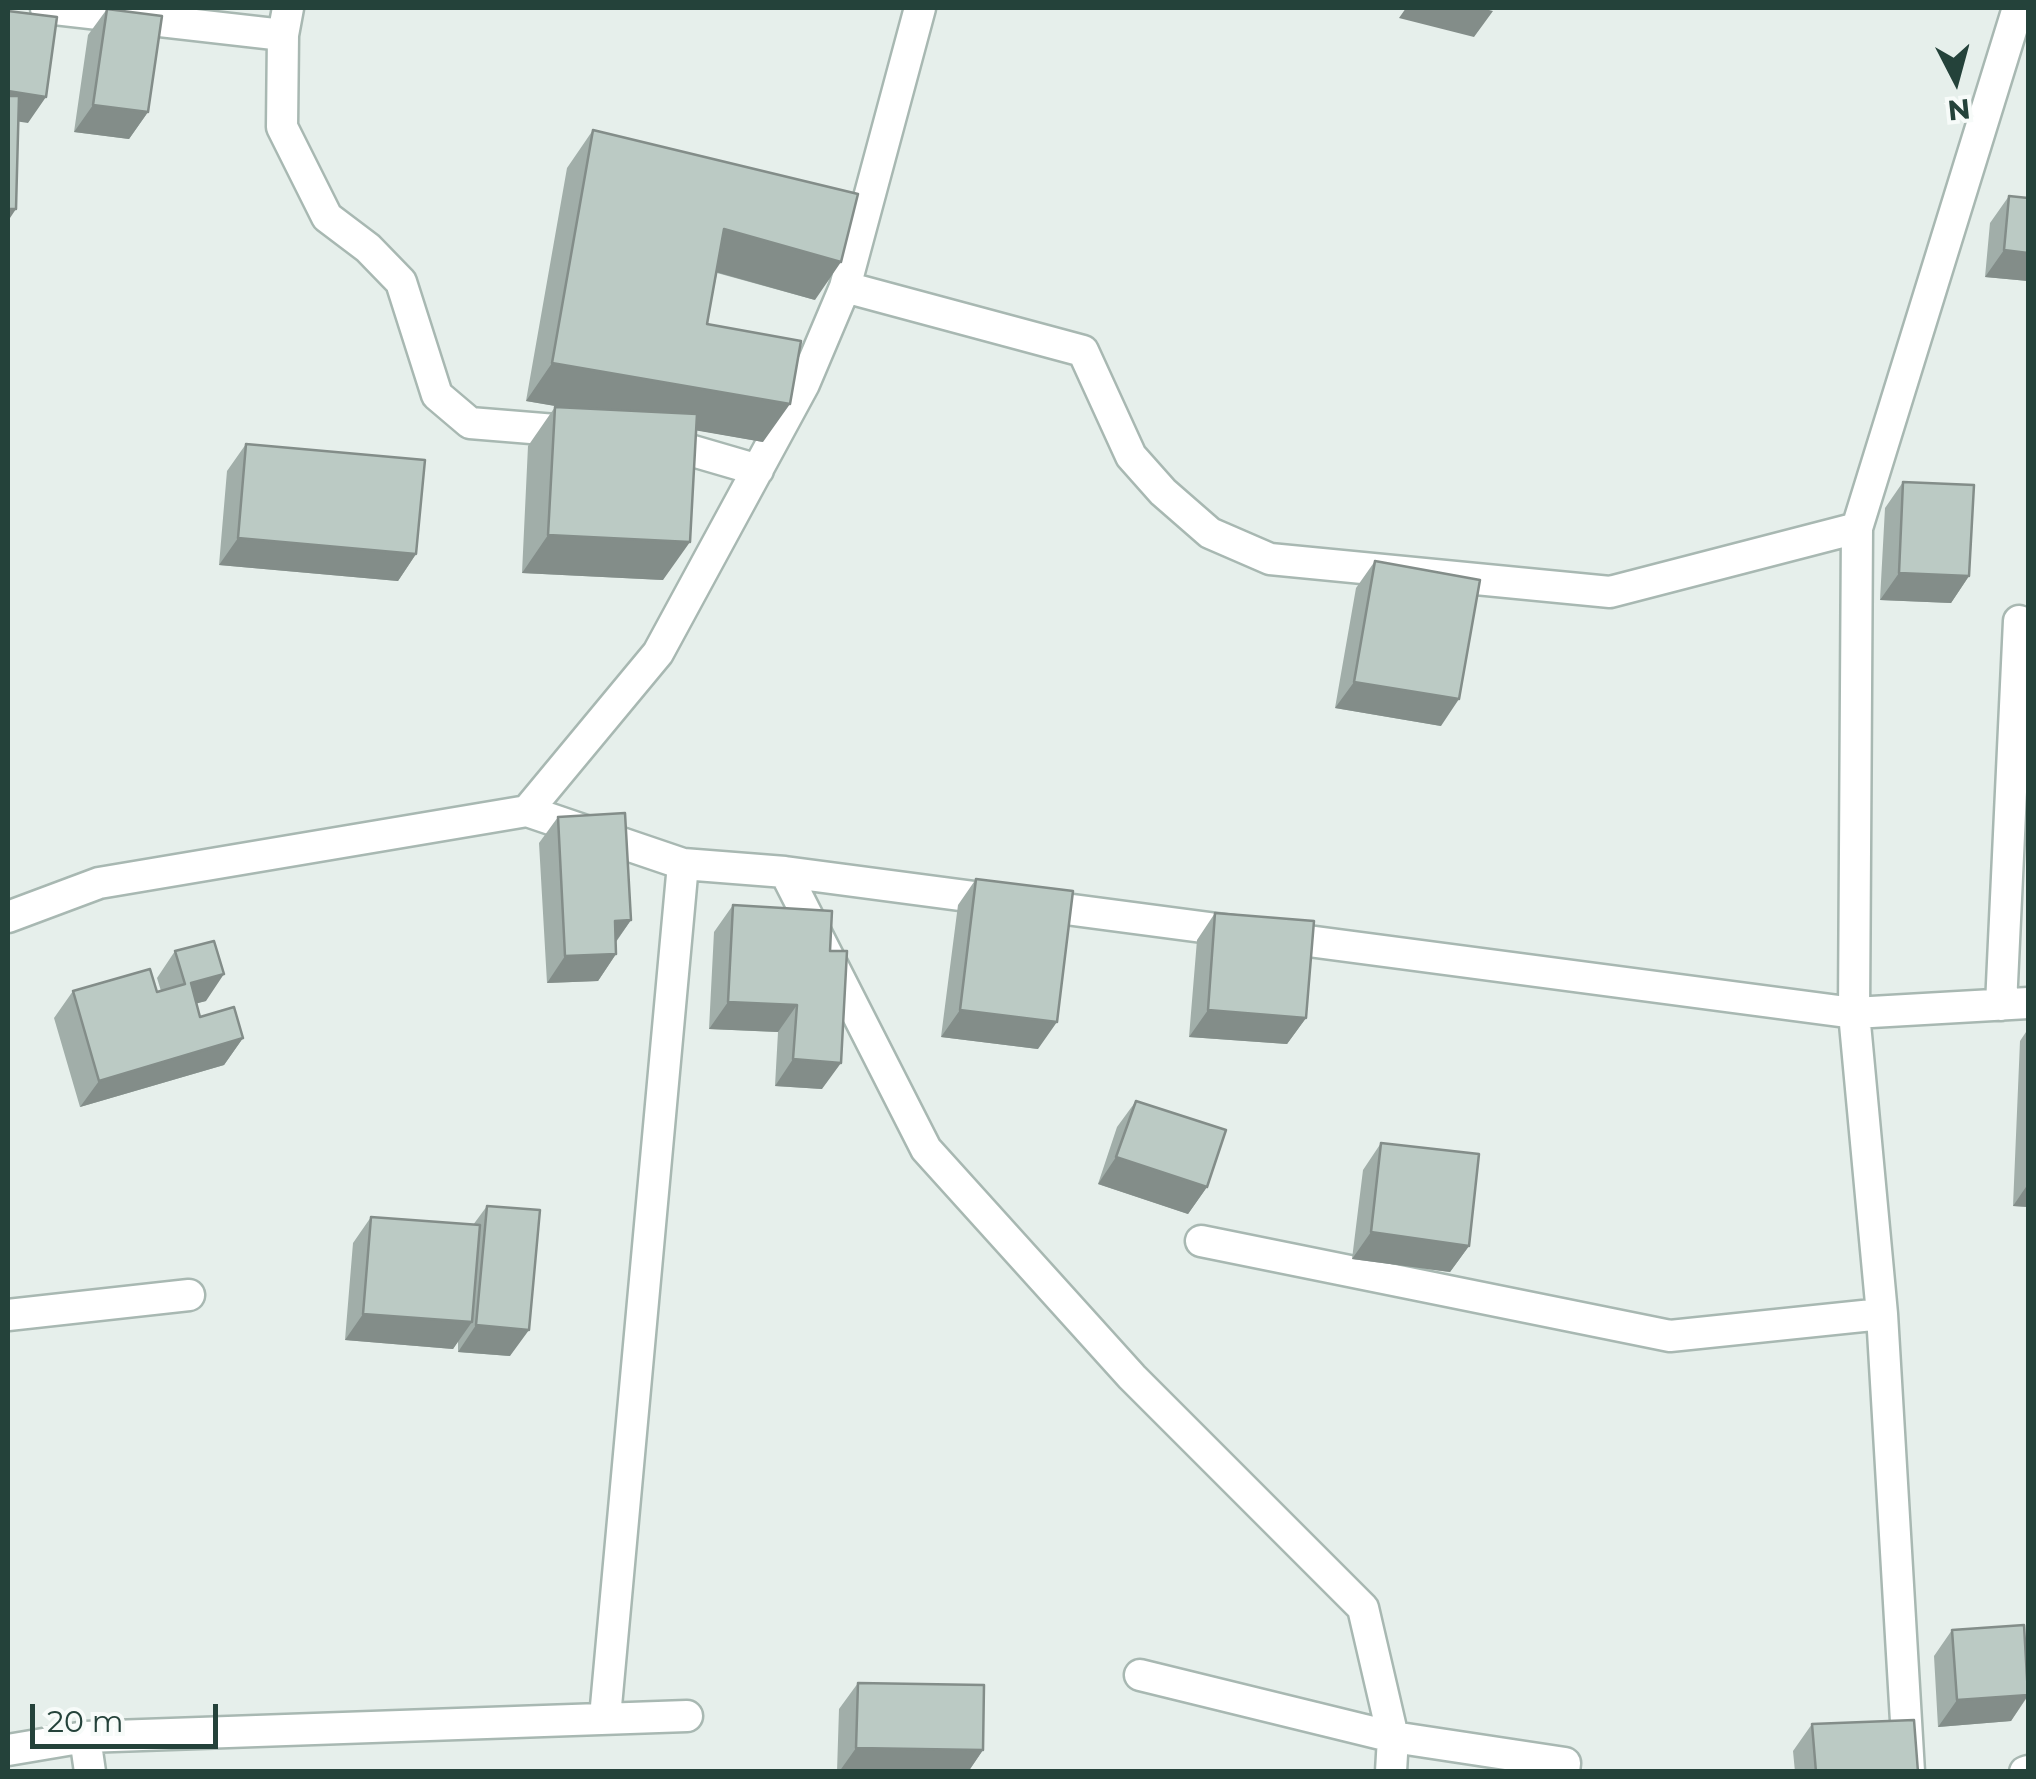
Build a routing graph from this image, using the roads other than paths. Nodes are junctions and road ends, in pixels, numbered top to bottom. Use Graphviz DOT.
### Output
graph roads {
  1 [pos="46,8"];
  2 [pos="920,8"];
  3 [pos="2018,8"];
  4 [pos="285,21"];
  5 [pos="844,286"];
  6 [pos="758,470"];
  7 [pos="1856,528"];
  8 [pos="2019,621"];
  9 [pos="526,811"];
  10 [pos="683,864"];
  11 [pos="785,872"];
  12 [pos="8,917"];
  13 [pos="2015,1004"];
  14 [pos="1854,1013"];
  15 [pos="1201,1241"];
  16 [pos="189,1295"];
  17 [pos="1882,1314"];
  18 [pos="8,1315"];
  19 [pos="1140,1675"];
  20 [pos="687,1716"];
  21 [pos="605,1717"];
  22 [pos="1393,1737"];
  23 [pos="85,1738"];
  24 [pos="8,1750"];
  25 [pos="90,1772"];
  26 [pos="1391,1772"];
  27 [pos="1564,1772"];
  28 [pos="1909,1772"];
  1 -- 4 [label="street"];
  2 -- 5 [label="street"];
  3 -- 7 [label="street"];
  4 -- 6 [label="street"];
  5 -- 6 [label="street"];
  5 -- 7 [label="street"];
  6 -- 9 [label="street"];
  7 -- 14 [label="street"];
  8 -- 13 [label="street"];
  9 -- 10 [label="street"];
  9 -- 12 [label="street"];
  10 -- 11 [label="street"];
  10 -- 21 [label="street"];
  11 -- 14 [label="street"];
  11 -- 22 [label="street"];
  13 -- 14 [label="street"];
  14 -- 17 [label="street"];
  15 -- 17 [label="street"];
  16 -- 18 [label="street"];
  17 -- 28 [label="street"];
  19 -- 22 [label="street"];
  20 -- 21 [label="street"];
  21 -- 23 [label="street"];
  22 -- 26 [label="street"];
  22 -- 27 [label="street"];
  23 -- 24 [label="street"];
  23 -- 25 [label="street"];
}
